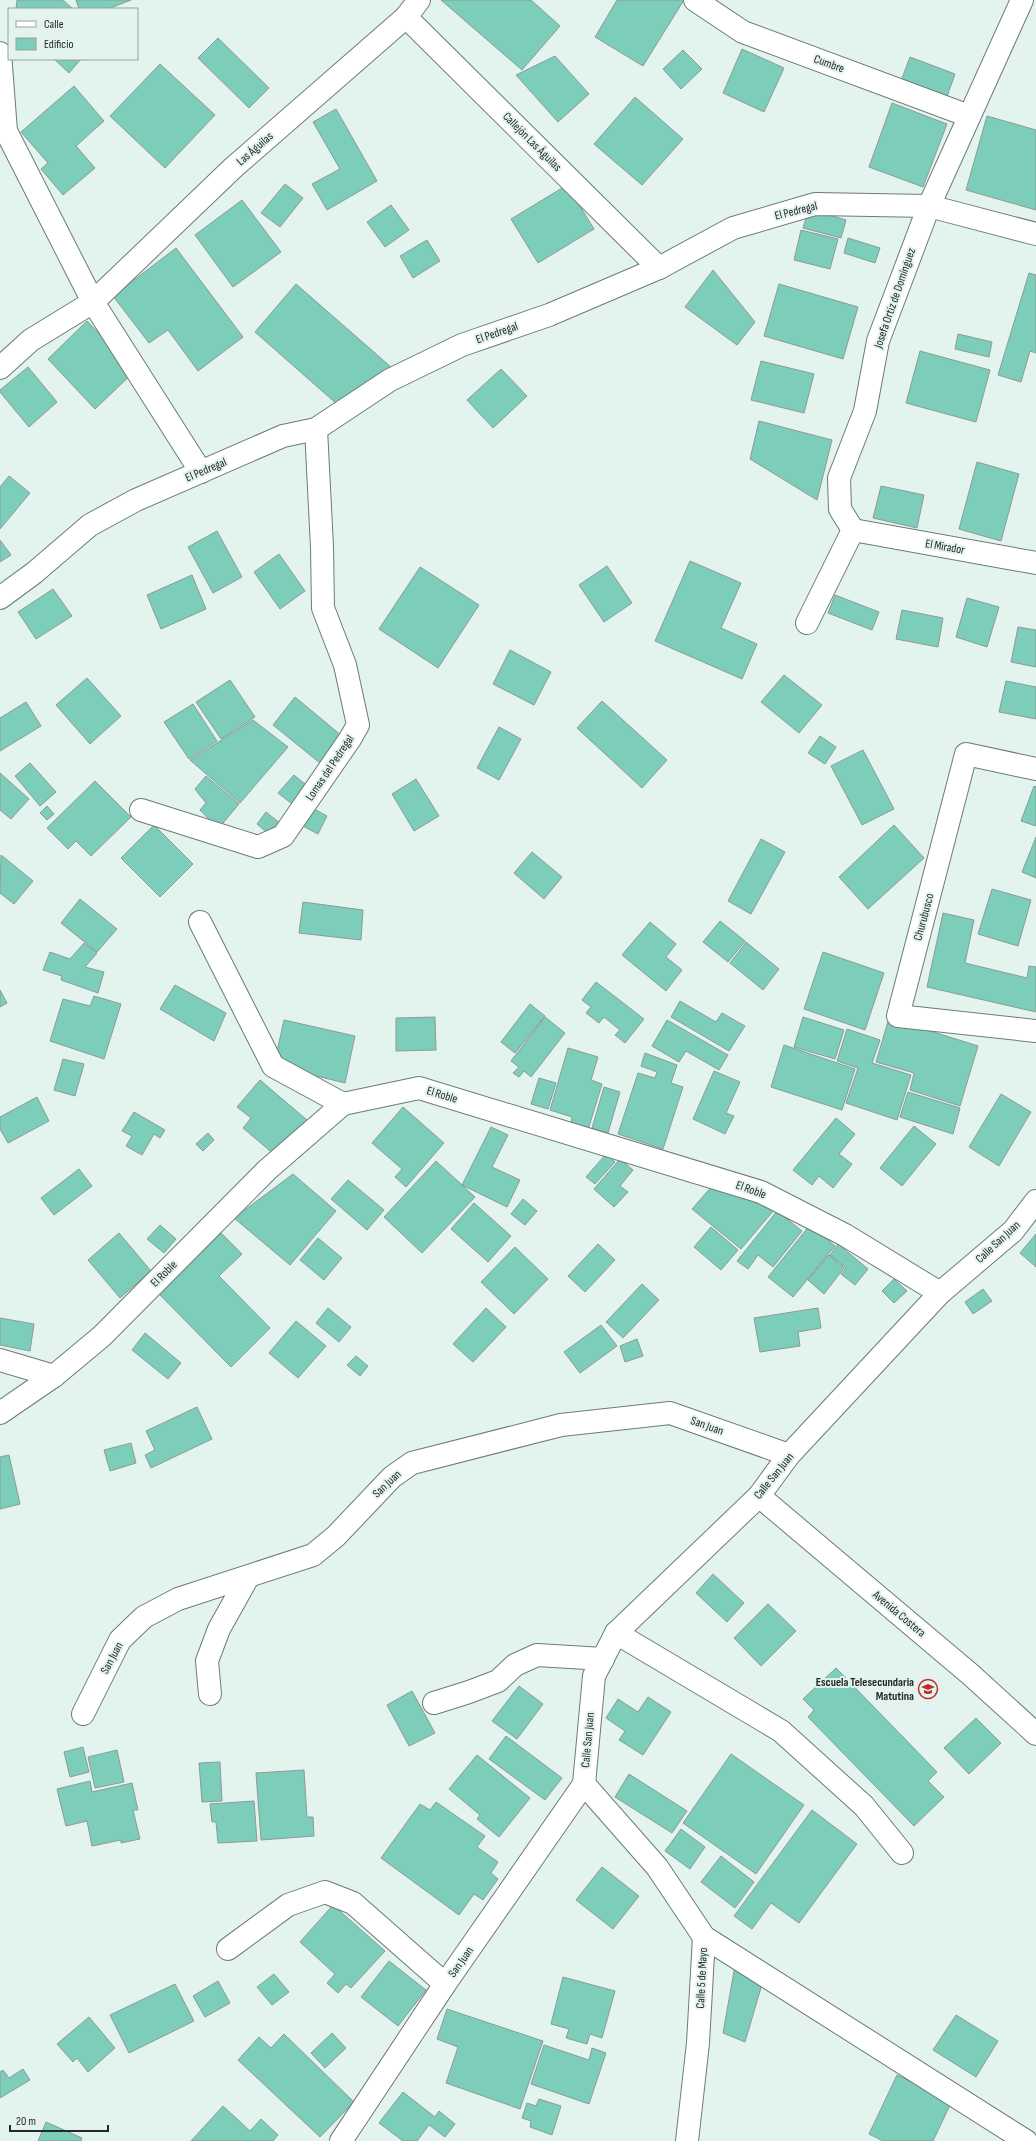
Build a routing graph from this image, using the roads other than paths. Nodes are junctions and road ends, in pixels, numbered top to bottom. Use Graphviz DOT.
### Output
graph roads {
  1 [pos="419,0"];
  2 [pos="695,0"];
  3 [pos="1022,0"];
  4 [pos="406,17"];
  5 [pos="0,53"];
  6 [pos="969,116"];
  7 [pos="929,206"];
  8 [pos="1036,234"];
  9 [pos="659,268"];
  10 [pos="93,302"];
  11 [pos="0,368"];
  12 [pos="316,429"];
  13 [pos="201,472"];
  14 [pos="853,530"];
  15 [pos="1036,563"];
  16 [pos="0,598"];
  17 [pos="807,623"];
  18 [pos="1036,769"];
  19 [pos="141,810"];
  20 [pos="200,922"];
  21 [pos="1036,1031"];
  22 [pos="343,1104"];
  23 [pos="1036,1201"];
  24 [pos="940,1293"];
  25 [pos="0,1360"];
  26 [pos="54,1376"];
  27 [pos="0,1412"];
  28 [pos="789,1455"];
  29 [pos="760,1496"];
  30 [pos="248,1577"];
  31 [pos="616,1633"];
  32 [pos="603,1659"];
  33 [pos="210,1694"];
  34 [pos="434,1703"];
  35 [pos="83,1714"];
  36 [pos="1036,1734"];
  37 [pos="584,1784"];
  38 [pos="902,1853"];
  39 [pos="704,1938"];
  40 [pos="228,1949"];
  41 [pos="445,1984"];
  42 [pos="341,2141"];
  43 [pos="687,2141"];
  44 [pos="1026,2141"];
  1 -- 4 [label="street, Las Águilas"];
  2 -- 6 [label="street, Cumbre"];
  3 -- 6 [label="street, Josefa Ortiz de Domínguez"];
  4 -- 9 [label="street, Callejón Las Águilas"];
  4 -- 10 [label="street, Las Águilas"];
  5 -- 10 [label="street"];
  6 -- 7 [label="street, Josefa Ortiz de Domínguez"];
  7 -- 8 [label="street, El Pedregal"];
  7 -- 9 [label="street, El Pedregal"];
  7 -- 14 [label="street, Josefa Ortiz de Domínguez"];
  9 -- 12 [label="street, El Pedregal"];
  10 -- 11 [label="street, Las Águilas"];
  10 -- 13 [label="street"];
  12 -- 13 [label="street, El Pedregal"];
  12 -- 19 [label="street, Lomas del Pedregal"];
  13 -- 16 [label="street, El Pedregal"];
  14 -- 15 [label="street, El Mirador"];
  14 -- 17 [label="street"];
  18 -- 21 [label="street, Churubusco"];
  20 -- 22 [label="street"];
  22 -- 24 [label="street, El Roble"];
  22 -- 26 [label="street, El Roble"];
  23 -- 24 [label="street, Calle San Juan"];
  24 -- 28 [label="street, Calle San Juan"];
  25 -- 26 [label="street"];
  26 -- 27 [label="street, El Roble"];
  28 -- 29 [label="street, Calle San Juan"];
  28 -- 30 [label="street, San Juan"];
  29 -- 31 [label="street, Calle San Juan"];
  29 -- 36 [label="street, Avenida Costera"];
  30 -- 33 [label="street"];
  30 -- 35 [label="street, San Juan"];
  31 -- 32 [label="street, Calle San Juan"];
  31 -- 38 [label="street"];
  32 -- 34 [label="street"];
  32 -- 37 [label="street, Calle San Juan"];
  37 -- 39 [label="street, Calle 5 de Mayo"];
  37 -- 41 [label="street, San Juan"];
  39 -- 43 [label="street, Calle 5 de Mayo"];
  39 -- 44 [label="street"];
  40 -- 41 [label="street"];
  41 -- 42 [label="street, San Juan"];
}
